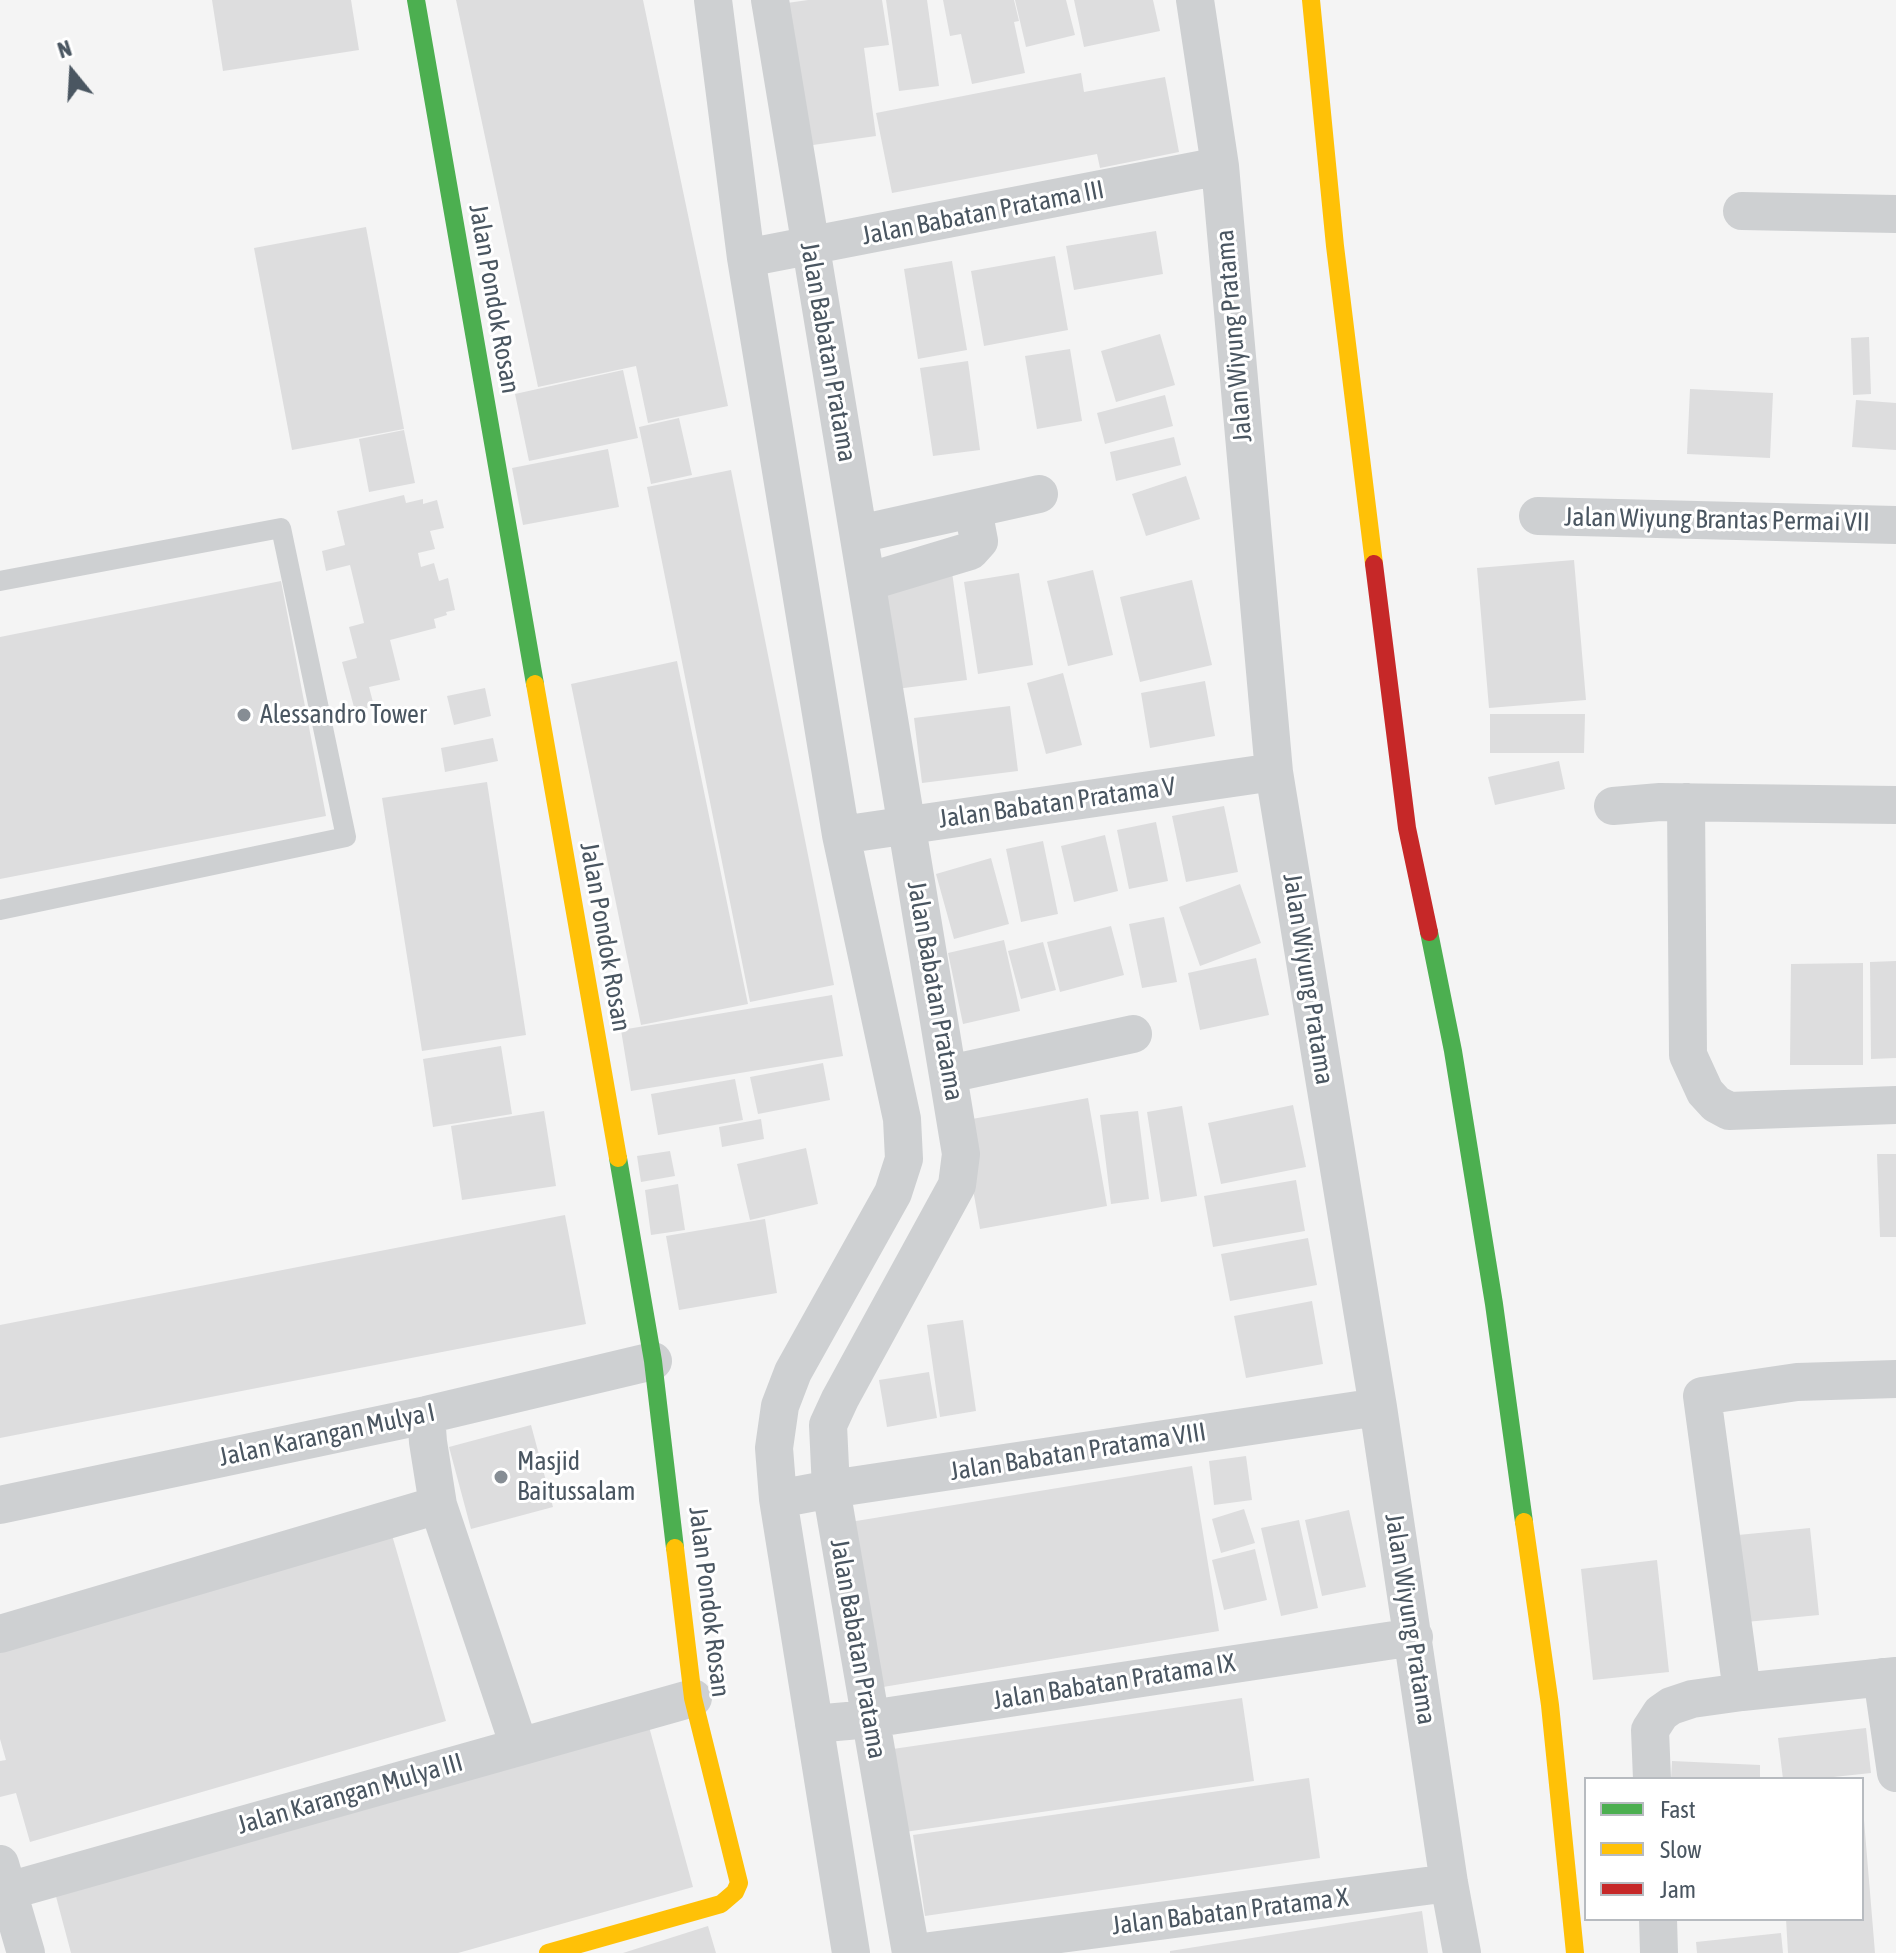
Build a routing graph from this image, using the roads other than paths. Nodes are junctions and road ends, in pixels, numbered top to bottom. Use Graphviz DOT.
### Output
graph roads {
  1 [pos="416,0"];
  2 [pos="713,0"];
  3 [pos="770,0"];
  4 [pos="1195,0"];
  5 [pos="1311,0"];
  6 [pos="1220,166"];
  7 [pos="1742,211"];
  8 [pos="1896,214"];
  9 [pos="811,247"];
  10 [pos="746,258"];
  11 [pos="1039,494"];
  12 [pos="973,509"];
  13 [pos="1538,516"];
  14 [pos="1896,525"];
  15 [pos="859,534"];
  16 [pos="0,581"];
  17 [pos="867,582"];
  18 [pos="1274,772"];
  19 [pos="1686,802"];
  20 [pos="1896,805"];
  21 [pos="1613,806"];
  22 [pos="907,825"];
  23 [pos="841,835"];
  24 [pos="0,910"];
  25 [pos="1133,1034"];
  26 [pos="949,1074"];
  27 [pos="1896,1105"];
  28 [pos="653,1361"];
  29 [pos="1896,1379"];
  30 [pos="1378,1407"];
  31 [pos="426,1415"];
  32 [pos="831,1489"];
  33 [pos="778,1499"];
  34 [pos="0,1505"];
  35 [pos="438,1505"];
  36 [pos="0,1634"];
  37 [pos="1414,1637"];
  38 [pos="1889,1676"];
  39 [pos="1742,1692"];
  40 [pos="693,1698"];
  41 [pos="870,1719"];
  42 [pos="814,1724"];
  43 [pos="519,1746"];
  44 [pos="1896,1773"];
  45 [pos="1652,1777"];
  46 [pos="4,1877"];
  47 [pos="1449,1883"];
  48 [pos="1658,1921"];
  49 [pos="26,1953"];
  50 [pos="548,1953"];
  51 [pos="851,1953"];
  52 [pos="913,1953"];
  53 [pos="1462,1953"];
  54 [pos="1575,1953"];
  55 [pos="1659,1953"];
  1 -- 28 [label="street, Jalan Pondok Rosan"];
  2 -- 10 [label="street, Jalan Babatan Pratama"];
  3 -- 9 [label="street, Jalan Babatan Pratama"];
  4 -- 6 [label="street, Jalan Wiyung Pratama"];
  5 -- 54 [label="street"];
  6 -- 9 [label="street, Jalan Babatan Pratama III"];
  6 -- 18 [label="street, Jalan Wiyung Pratama"];
  7 -- 8 [label="street"];
  9 -- 10 [label="street, Jalan Babatan Pratama III"];
  9 -- 15 [label="street, Jalan Babatan Pratama"];
  10 -- 23 [label="street, Jalan Babatan Pratama"];
  11 -- 12 [label="street"];
  12 -- 15 [label="street"];
  12 -- 17 [label="street"];
  13 -- 14 [label="street, Jalan Wiyung Brantas Permai VII"];
  15 -- 17 [label="street, Jalan Babatan Pratama"];
  16 -- 24 [label="lane"];
  17 -- 22 [label="street, Jalan Babatan Pratama"];
  18 -- 22 [label="street, Jalan Babatan Pratama V"];
  18 -- 30 [label="street, Jalan Wiyung Pratama"];
  19 -- 20 [label="street"];
  19 -- 21 [label="street"];
  19 -- 27 [label="street"];
  22 -- 23 [label="street, Jalan Babatan Pratama V"];
  22 -- 26 [label="street, Jalan Babatan Pratama"];
  23 -- 33 [label="street, Jalan Babatan Pratama"];
  25 -- 26 [label="street"];
  26 -- 32 [label="street, Jalan Babatan Pratama"];
  28 -- 31 [label="street, Jalan Karangan Mulya I"];
  28 -- 40 [label="street, Jalan Pondok Rosan"];
  29 -- 39 [label="street"];
  30 -- 32 [label="street, Jalan Babatan Pratama VIII"];
  30 -- 37 [label="street, Jalan Wiyung Pratama"];
  31 -- 34 [label="street, Jalan Karangan Mulya I"];
  31 -- 35 [label="street"];
  32 -- 33 [label="street, Jalan Babatan Pratama VIII"];
  32 -- 41 [label="street, Jalan Babatan Pratama"];
  33 -- 42 [label="street, Jalan Babatan Pratama"];
  35 -- 36 [label="street"];
  35 -- 43 [label="street"];
  37 -- 41 [label="street, Jalan Babatan Pratama IX"];
  37 -- 47 [label="street, Jalan Wiyung Pratama"];
  38 -- 39 [label="street"];
  38 -- 44 [label="street"];
  39 -- 45 [label="street"];
  40 -- 43 [label="street, Jalan Karangan Mulya III"];
  40 -- 50 [label="street, Jalan Pondok Rosan"];
  41 -- 42 [label="street, Jalan Babatan Pratama IX"];
  41 -- 52 [label="street, Jalan Babatan Pratama"];
  42 -- 51 [label="street, Jalan Babatan Pratama"];
  43 -- 46 [label="street, Jalan Karangan Mulya III"];
  46 -- 49 [label="street"];
  47 -- 52 [label="street, Jalan Babatan Pratama X"];
  47 -- 53 [label="street, Jalan Wiyung Pratama"];
  48 -- 55 [label="street"];
}
